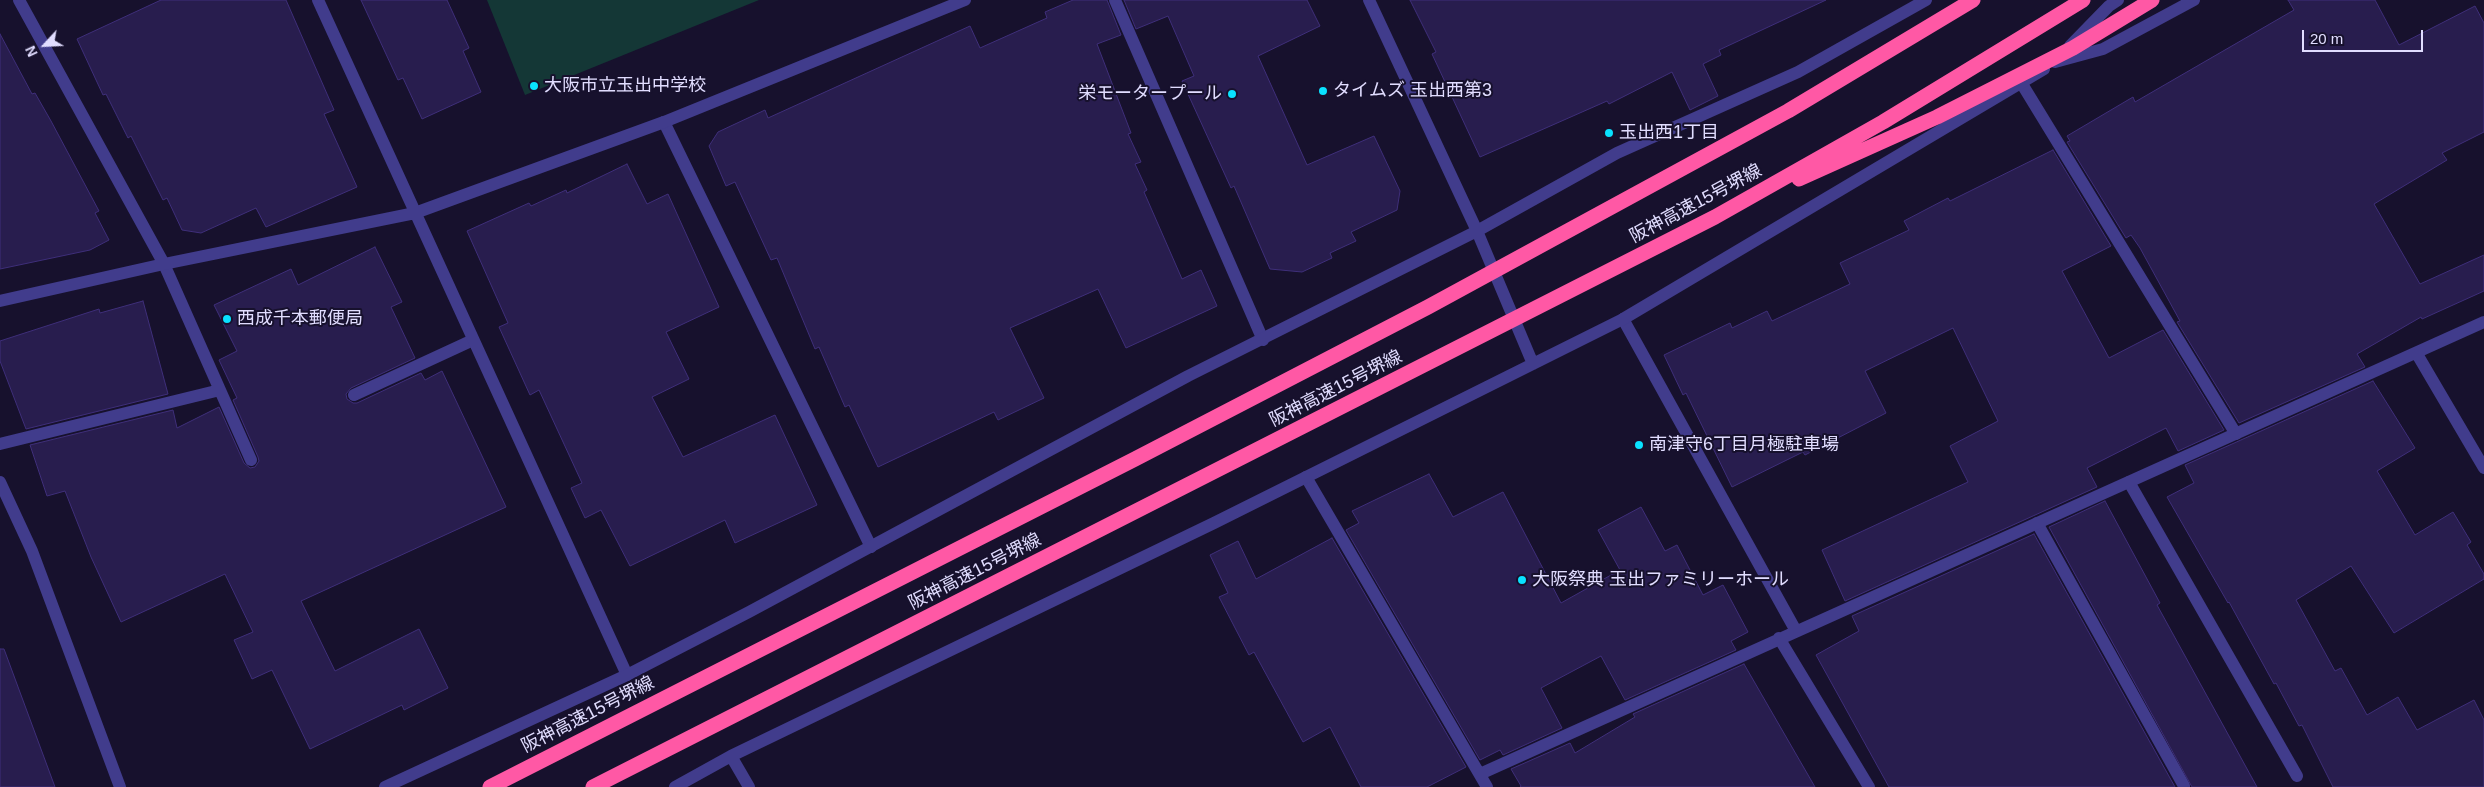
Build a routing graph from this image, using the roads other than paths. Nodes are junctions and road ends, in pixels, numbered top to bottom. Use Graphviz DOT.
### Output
graph roads {
  1 [pos="19,0"];
  2 [pos="318,0"];
  3 [pos="965,0"];
  4 [pos="1116,0"];
  5 [pos="1369,0"];
  6 [pos="1926,0"];
  7 [pos="1973,0"];
  8 [pos="2083,0"];
  9 [pos="2118,0"];
  10 [pos="2152,0"];
  11 [pos="2194,0"];
  12 [pos="2055,62"];
  13 [pos="2022,84"];
  14 [pos="664,122"];
  15 [pos="415,213"];
  16 [pos="1715,217"];
  17 [pos="1477,231"];
  18 [pos="164,264"];
  19 [pos="0,301"];
  20 [pos="1623,319"];
  21 [pos="2484,322"];
  22 [pos="473,340"];
  23 [pos="1263,340"];
  24 [pos="2417,354"];
  25 [pos="1534,364"];
  26 [pos="220,390"];
  27 [pos="354,395"];
  28 [pos="2236,434"];
  29 [pos="0,444"];
  30 [pos="251,460"];
  31 [pos="2484,468"];
  32 [pos="1306,477"];
  33 [pos="0,482"];
  34 [pos="2129,482"];
  35 [pos="2036,523"];
  36 [pos="871,547"];
  37 [pos="1796,630"];
  38 [pos="1778,638"];
  39 [pos="627,675"];
  40 [pos="731,756"];
  41 [pos="1480,774"];
  42 [pos="2297,776"];
  43 [pos="2184,786"];
  44 [pos="120,787"];
  45 [pos="385,787"];
  46 [pos="490,787"];
  47 [pos="593,787"];
  48 [pos="675,787"];
  49 [pos="749,787"];
  50 [pos="1487,787"];
  51 [pos="1869,787"];
  1 -- 18 [label="street"];
  2 -- 15 [label="street"];
  3 -- 14 [label="street"];
  4 -- 23 [label="street"];
  5 -- 17 [label="street"];
  6 -- 17 [label="street"];
  7 -- 46 [label="highway, 阪神高速15号堺線, bridge"];
  8 -- 16 [label="highway, 阪神高速15号堺線, bridge"];
  9 -- 12 [label="street"];
  10 -- 16 [label="highway, bridge"];
  11 -- 12 [label="street"];
  12 -- 13 [label="street"];
  13 -- 20 [label="street"];
  13 -- 28 [label="street"];
  14 -- 15 [label="street"];
  14 -- 36 [label="street"];
  15 -- 18 [label="street"];
  15 -- 22 [label="street"];
  16 -- 47 [label="highway, 阪神高速15号堺線, bridge"];
  17 -- 23 [label="street"];
  17 -- 25 [label="street"];
  18 -- 19 [label="street"];
  18 -- 26 [label="street"];
  20 -- 25 [label="street"];
  20 -- 37 [label="street"];
  21 -- 24 [label="street"];
  22 -- 27 [label="street"];
  22 -- 39 [label="street"];
  23 -- 36 [label="street"];
  24 -- 28 [label="street"];
  24 -- 31 [label="street"];
  25 -- 32 [label="street"];
  26 -- 29 [label="street"];
  26 -- 30 [label="street"];
  28 -- 34 [label="street"];
  32 -- 40 [label="street"];
  32 -- 41 [label="street"];
  33 -- 44 [label="street"];
  34 -- 35 [label="street"];
  34 -- 42 [label="street"];
  35 -- 37 [label="street"];
  35 -- 43 [label="street"];
  36 -- 39 [label="street"];
  37 -- 38 [label="street"];
  38 -- 41 [label="street"];
  38 -- 51 [label="street"];
  39 -- 45 [label="street"];
  40 -- 48 [label="street"];
  40 -- 49 [label="street"];
  41 -- 50 [label="street"];
}
